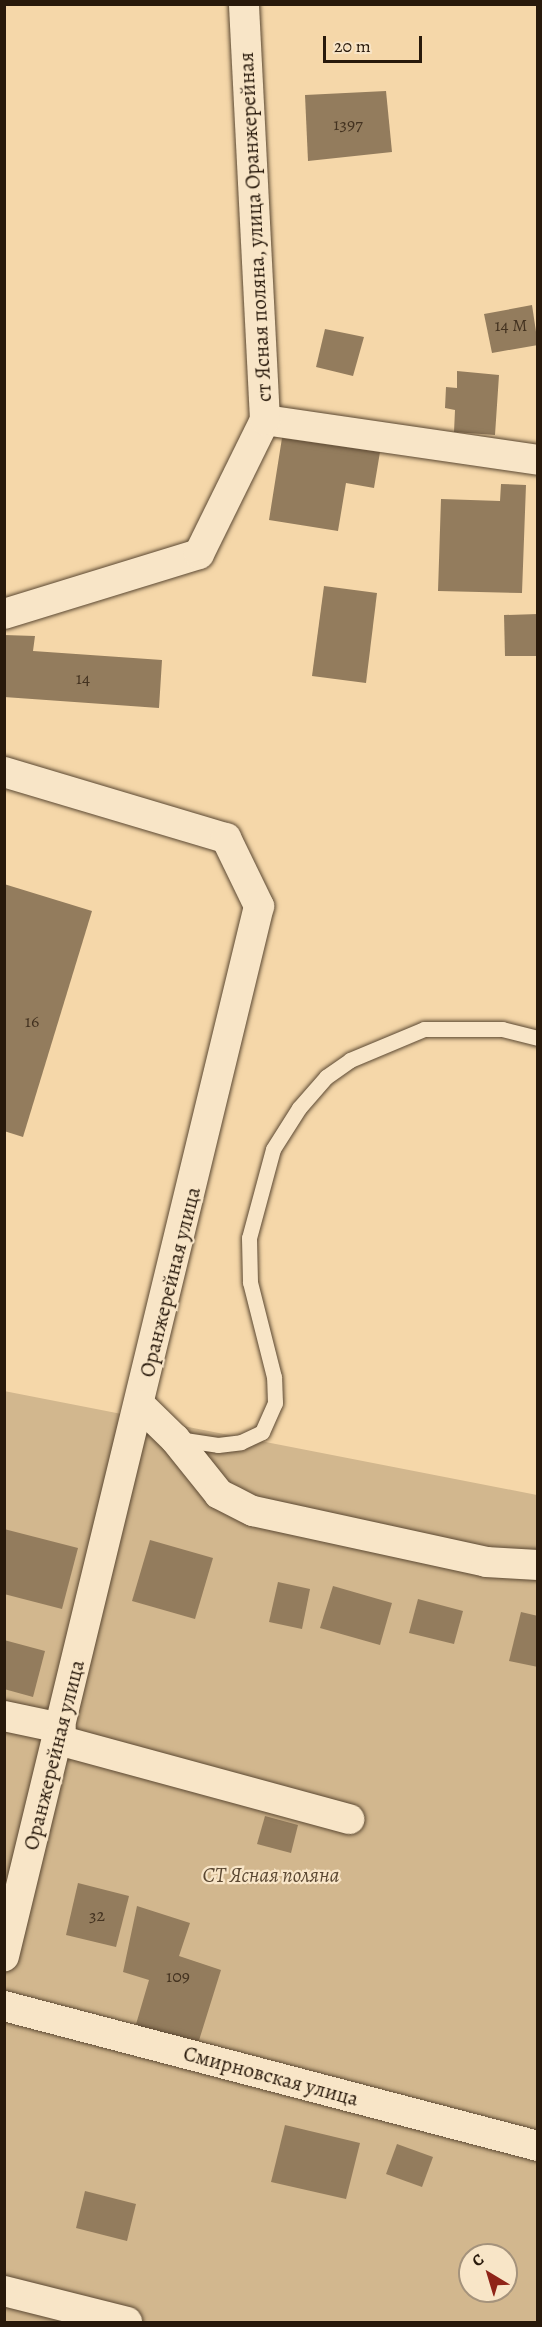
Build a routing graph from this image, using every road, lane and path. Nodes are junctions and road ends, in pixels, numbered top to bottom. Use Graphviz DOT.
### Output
graph roads {
  1 [pos="244,4"];
  2 [pos="265,420"];
  3 [pos="537,460"];
  4 [pos="4,614"];
  5 [pos="4,772"];
  6 [pos="537,1038"];
  7 [pos="140,1405"];
  8 [pos="175,1439"];
  9 [pos="537,1565"];
  10 [pos="4,1716"];
  11 [pos="59,1734"];
  12 [pos="349,1819"];
  13 [pos="4,1956"];
  14 [pos="4,2006"];
  15 [pos="537,2146"];
  16 [pos="4,2291"];
  17 [pos="127,2322"];
  1 -- 2 [label="street, ст Ясная поляна, улица Оранжерейная"];
  2 -- 3 [label="street"];
  2 -- 4 [label="street, ст Ясная поляна, улица Оранжерейная"];
  5 -- 7 [label="street, Оранжерейная улица"];
  6 -- 8 [label="lane"];
  7 -- 8 [label="street"];
  7 -- 11 [label="street, Оранжерейная улица"];
  8 -- 9 [label="street"];
  10 -- 11 [label="street"];
  11 -- 12 [label="street"];
  11 -- 13 [label="street, Оранжерейная улица"];
  14 -- 15 [label="street, Смирновская улица"];
  16 -- 17 [label="street"];
}
